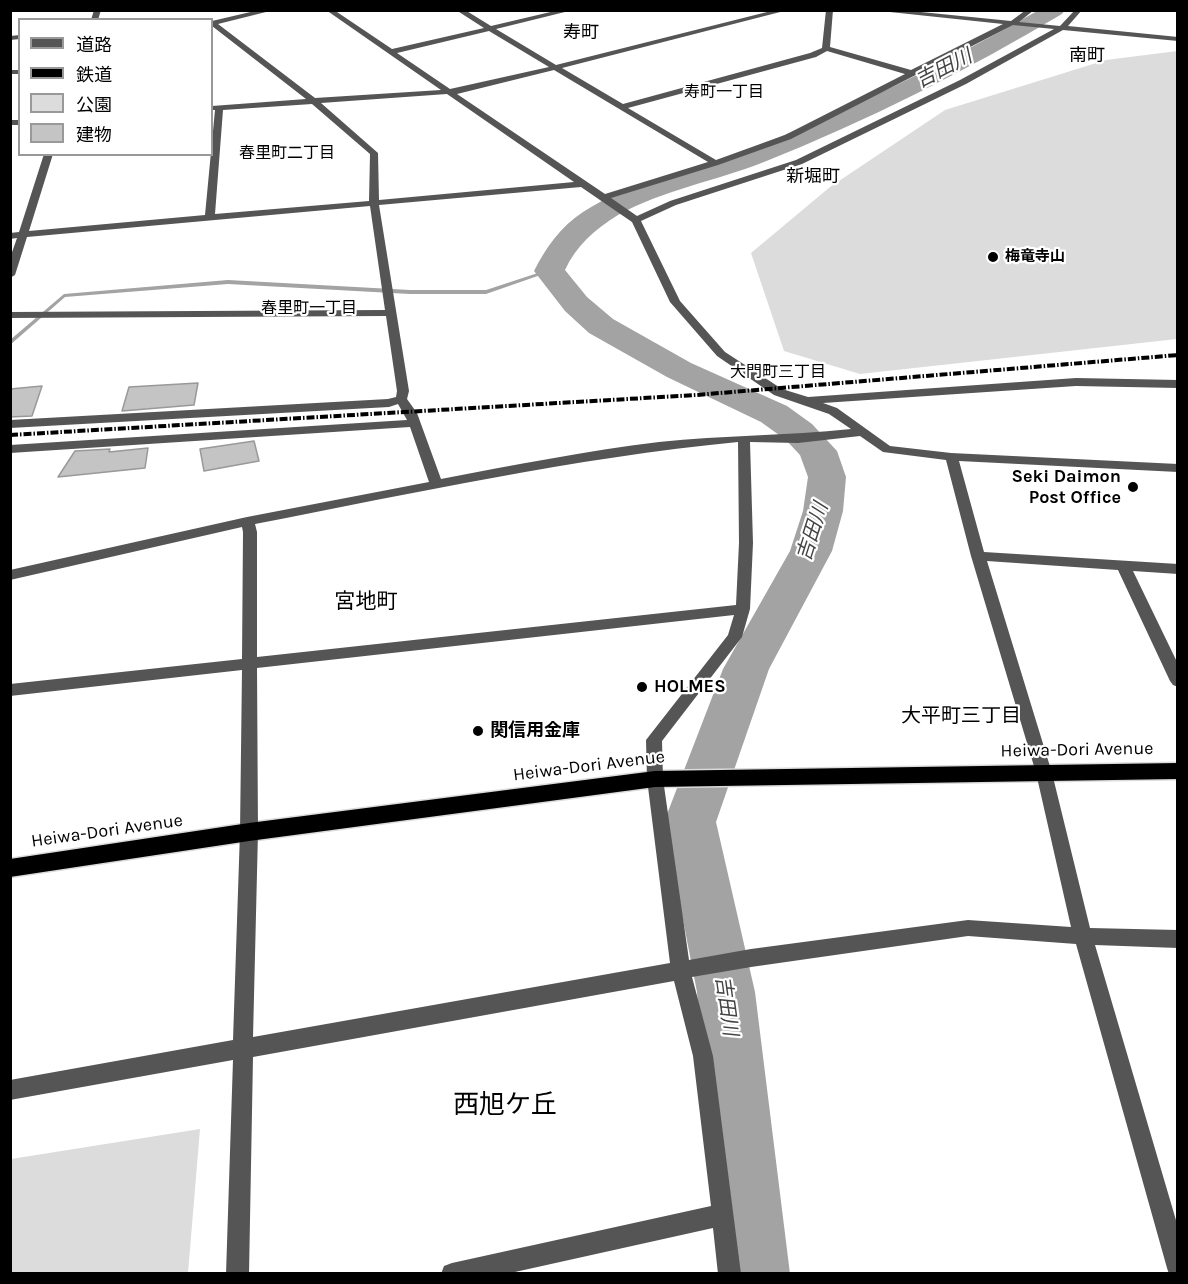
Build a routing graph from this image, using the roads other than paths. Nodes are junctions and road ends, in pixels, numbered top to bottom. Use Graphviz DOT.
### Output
graph roads {
  1 [pos="272,10"];
  2 [pos="329,10"];
  3 [pos="459,10"];
  4 [pos="570,10"];
  5 [pos="784,10"];
  6 [pos="830,10"];
  7 [pos="874,10"];
  8 [pos="1031,10"];
  9 [pos="1079,10"];
  10 [pos="954,14"];
  11 [pos="213,23"];
  12 [pos="213,24"];
  13 [pos="1017,24"];
  14 [pos="490,28"];
  15 [pos="1059,28"];
  16 [pos="1178,39"];
  17 [pos="826,49"];
  18 [pos="390,52"];
  19 [pos="555,67"];
  20 [pos="911,73"];
  21 [pos="448,92"];
  22 [pos="311,100"];
  23 [pos="215,107"];
  24 [pos="622,107"];
  25 [pos="213,152"];
  26 [pos="48,156"];
  27 [pos="213,156"];
  28 [pos="715,163"];
  29 [pos="583,184"];
  30 [pos="606,201"];
  31 [pos="374,204"];
  32 [pos="210,219"];
  33 [pos="633,219"];
  34 [pos="24,235"];
  35 [pos="10,236"];
  36 [pos="10,275"];
  37 [pos="391,313"];
  38 [pos="10,315"];
  39 [pos="1178,384"];
  40 [pos="400,399"];
  41 [pos="806,400"];
  42 [pos="413,423"];
  43 [pos="10,424"];
  44 [pos="856,434"];
  45 [pos="744,438"];
  46 [pos="10,449"];
  47 [pos="951,458"];
  48 [pos="1178,468"];
  49 [pos="437,485"];
  50 [pos="247,520"];
  51 [pos="978,556"];
  52 [pos="1123,565"];
  53 [pos="1178,569"];
  54 [pos="10,575"];
  55 [pos="743,609"];
  56 [pos="251,662"];
  57 [pos="1178,681"];
  58 [pos="10,690"];
  59 [pos="1178,771"];
  60 [pos="1044,773"];
  61 [pos="655,779"];
  62 [pos="249,832"];
  63 [pos="10,868"];
  64 [pos="1083,936"];
  65 [pos="1178,939"];
  66 [pos="687,970"];
  67 [pos="243,1049"];
  68 [pos="10,1089"];
  69 [pos="721,1215"];
  70 [pos="1178,1268"];
  71 [pos="237,1274"];
  72 [pos="452,1274"];
  73 [pos="730,1274"];
  1 -- 11 [label="street"];
  2 -- 18 [label="street"];
  3 -- 14 [label="street"];
  4 -- 14 [label="street"];
  5 -- 19 [label="street"];
  6 -- 17 [label="street"];
  7 -- 10 [label="street"];
  8 -- 13 [label="street"];
  9 -- 15 [label="street"];
  10 -- 13 [label="street"];
  12 -- 22 [label="street"];
  13 -- 15 [label="street"];
  13 -- 20 [label="street"];
  14 -- 18 [label="street"];
  14 -- 19 [label="street"];
  15 -- 16 [label="street"];
  15 -- 33 [label="street"];
  17 -- 20 [label="street"];
  17 -- 24 [label="street"];
  18 -- 21 [label="street"];
  19 -- 21 [label="street"];
  19 -- 24 [label="street"];
  20 -- 28 [label="street"];
  21 -- 22 [label="street"];
  21 -- 29 [label="street"];
  22 -- 23 [label="street"];
  22 -- 31 [label="street"];
  23 -- 25 [label="street"];
  24 -- 28 [label="street"];
  26 -- 34 [label="street"];
  27 -- 32 [label="street"];
  28 -- 30 [label="street"];
  29 -- 30 [label="street"];
  29 -- 31 [label="street"];
  30 -- 33 [label="street"];
  31 -- 32 [label="street"];
  31 -- 37 [label="street"];
  32 -- 34 [label="street"];
  33 -- 41 [label="street"];
  34 -- 35 [label="street"];
  34 -- 36 [label="street"];
  37 -- 38 [label="street"];
  37 -- 40 [label="street"];
  39 -- 41 [label="street"];
  40 -- 42 [label="street"];
  40 -- 43 [label="street"];
  41 -- 44 [label="street"];
  42 -- 46 [label="street"];
  42 -- 49 [label="street"];
  44 -- 45 [label="street"];
  44 -- 47 [label="street"];
  45 -- 49 [label="street"];
  45 -- 55 [label="street"];
  47 -- 48 [label="street"];
  47 -- 51 [label="street"];
  49 -- 50 [label="street"];
  50 -- 54 [label="street"];
  50 -- 56 [label="street"];
  51 -- 52 [label="street"];
  51 -- 60 [label="street"];
  52 -- 53 [label="street"];
  52 -- 57 [label="street"];
  55 -- 56 [label="street"];
  55 -- 61 [label="street"];
  56 -- 58 [label="street"];
  56 -- 62 [label="street"];
  59 -- 60 [label="highway, Heiwa-Dori Avenue"];
  60 -- 61 [label="highway, Heiwa-Dori Avenue"];
  60 -- 64 [label="street"];
  61 -- 62 [label="highway, Heiwa-Dori Avenue"];
  61 -- 66 [label="street"];
  62 -- 63 [label="highway, Heiwa-Dori Avenue"];
  62 -- 67 [label="street"];
  64 -- 65 [label="street"];
  64 -- 66 [label="street"];
  64 -- 70 [label="street"];
  66 -- 67 [label="street"];
  66 -- 69 [label="street"];
  67 -- 68 [label="street"];
  67 -- 71 [label="street"];
  69 -- 72 [label="street"];
  69 -- 73 [label="street"];
}
